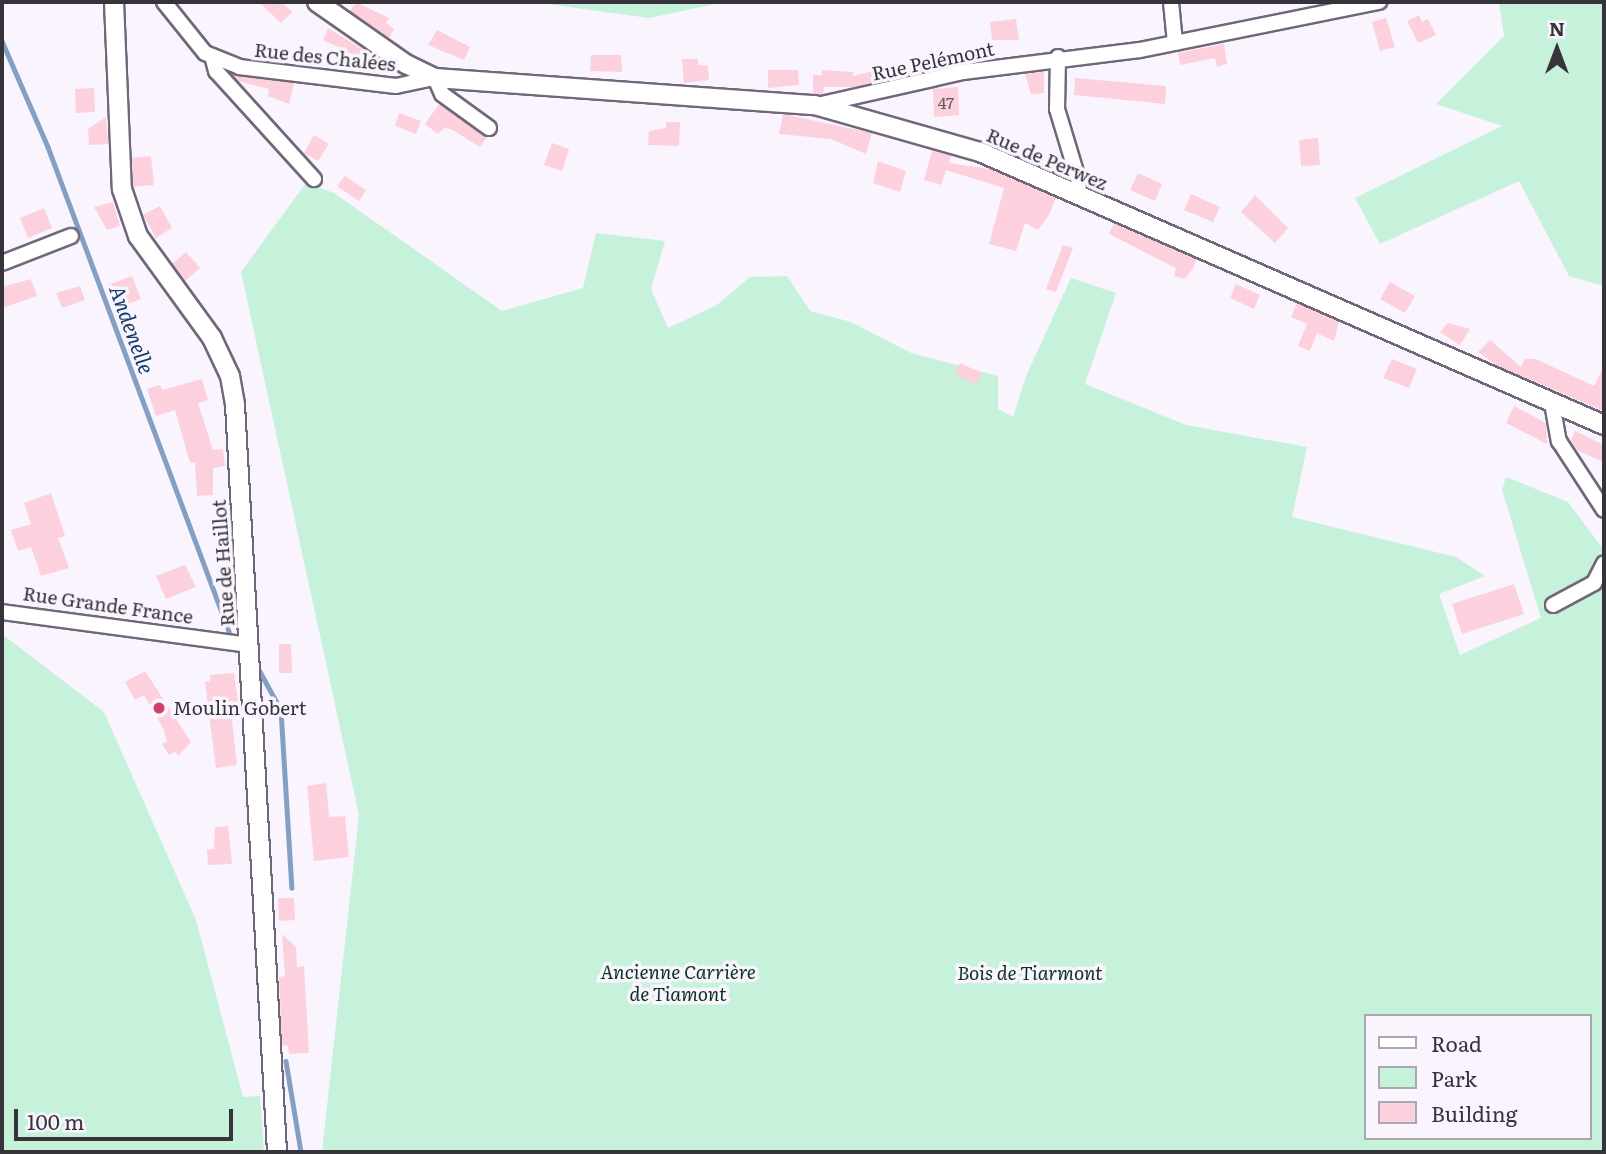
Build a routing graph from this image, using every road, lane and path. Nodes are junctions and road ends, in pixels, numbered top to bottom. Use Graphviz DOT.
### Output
graph roads {
  1 [pos="114,2"];
  2 [pos="164,2"];
  3 [pos="317,2"];
  4 [pos="1171,2"];
  5 [pos="1379,2"];
  6 [pos="1175,43"];
  7 [pos="212,56"];
  8 [pos="1058,57"];
  9 [pos="435,78"];
  10 [pos="815,105"];
  11 [pos="489,128"];
  12 [pos="314,179"];
  13 [pos="1077,194"];
  14 [pos="71,236"];
  15 [pos="2,263"];
  16 [pos="1552,403"];
  17 [pos="1604,425"];
  18 [pos="1604,510"];
  19 [pos="1604,562"];
  20 [pos="1553,606"];
  21 [pos="2,612"];
  22 [pos="250,645"];
  23 [pos="277,1152"];
  1 -- 22 [label="street, Rue de Haillot"];
  2 -- 7 [label="street, Rue des Chalées"];
  3 -- 9 [label="street, Rue de Perwez"];
  4 -- 6 [label="street"];
  5 -- 6 [label="street, Rue Pelémont"];
  6 -- 8 [label="street, Rue Pelémont"];
  7 -- 9 [label="street, Rue des Chalées"];
  7 -- 12 [label="street, Rue des Chalées"];
  8 -- 10 [label="street, Rue Pelémont"];
  8 -- 13 [label="street"];
  9 -- 10 [label="street, Rue de Perwez"];
  9 -- 11 [label="street, Rue de Perwez"];
  10 -- 13 [label="street, Rue de Perwez"];
  13 -- 16 [label="street, Rue de Perwez"];
  14 -- 15 [label="street"];
  16 -- 17 [label="street, Rue de Perwez"];
  16 -- 18 [label="street"];
  19 -- 20 [label="street"];
  21 -- 22 [label="street, Rue Grande France"];
  22 -- 23 [label="street, Rue de Haillot"];
}
